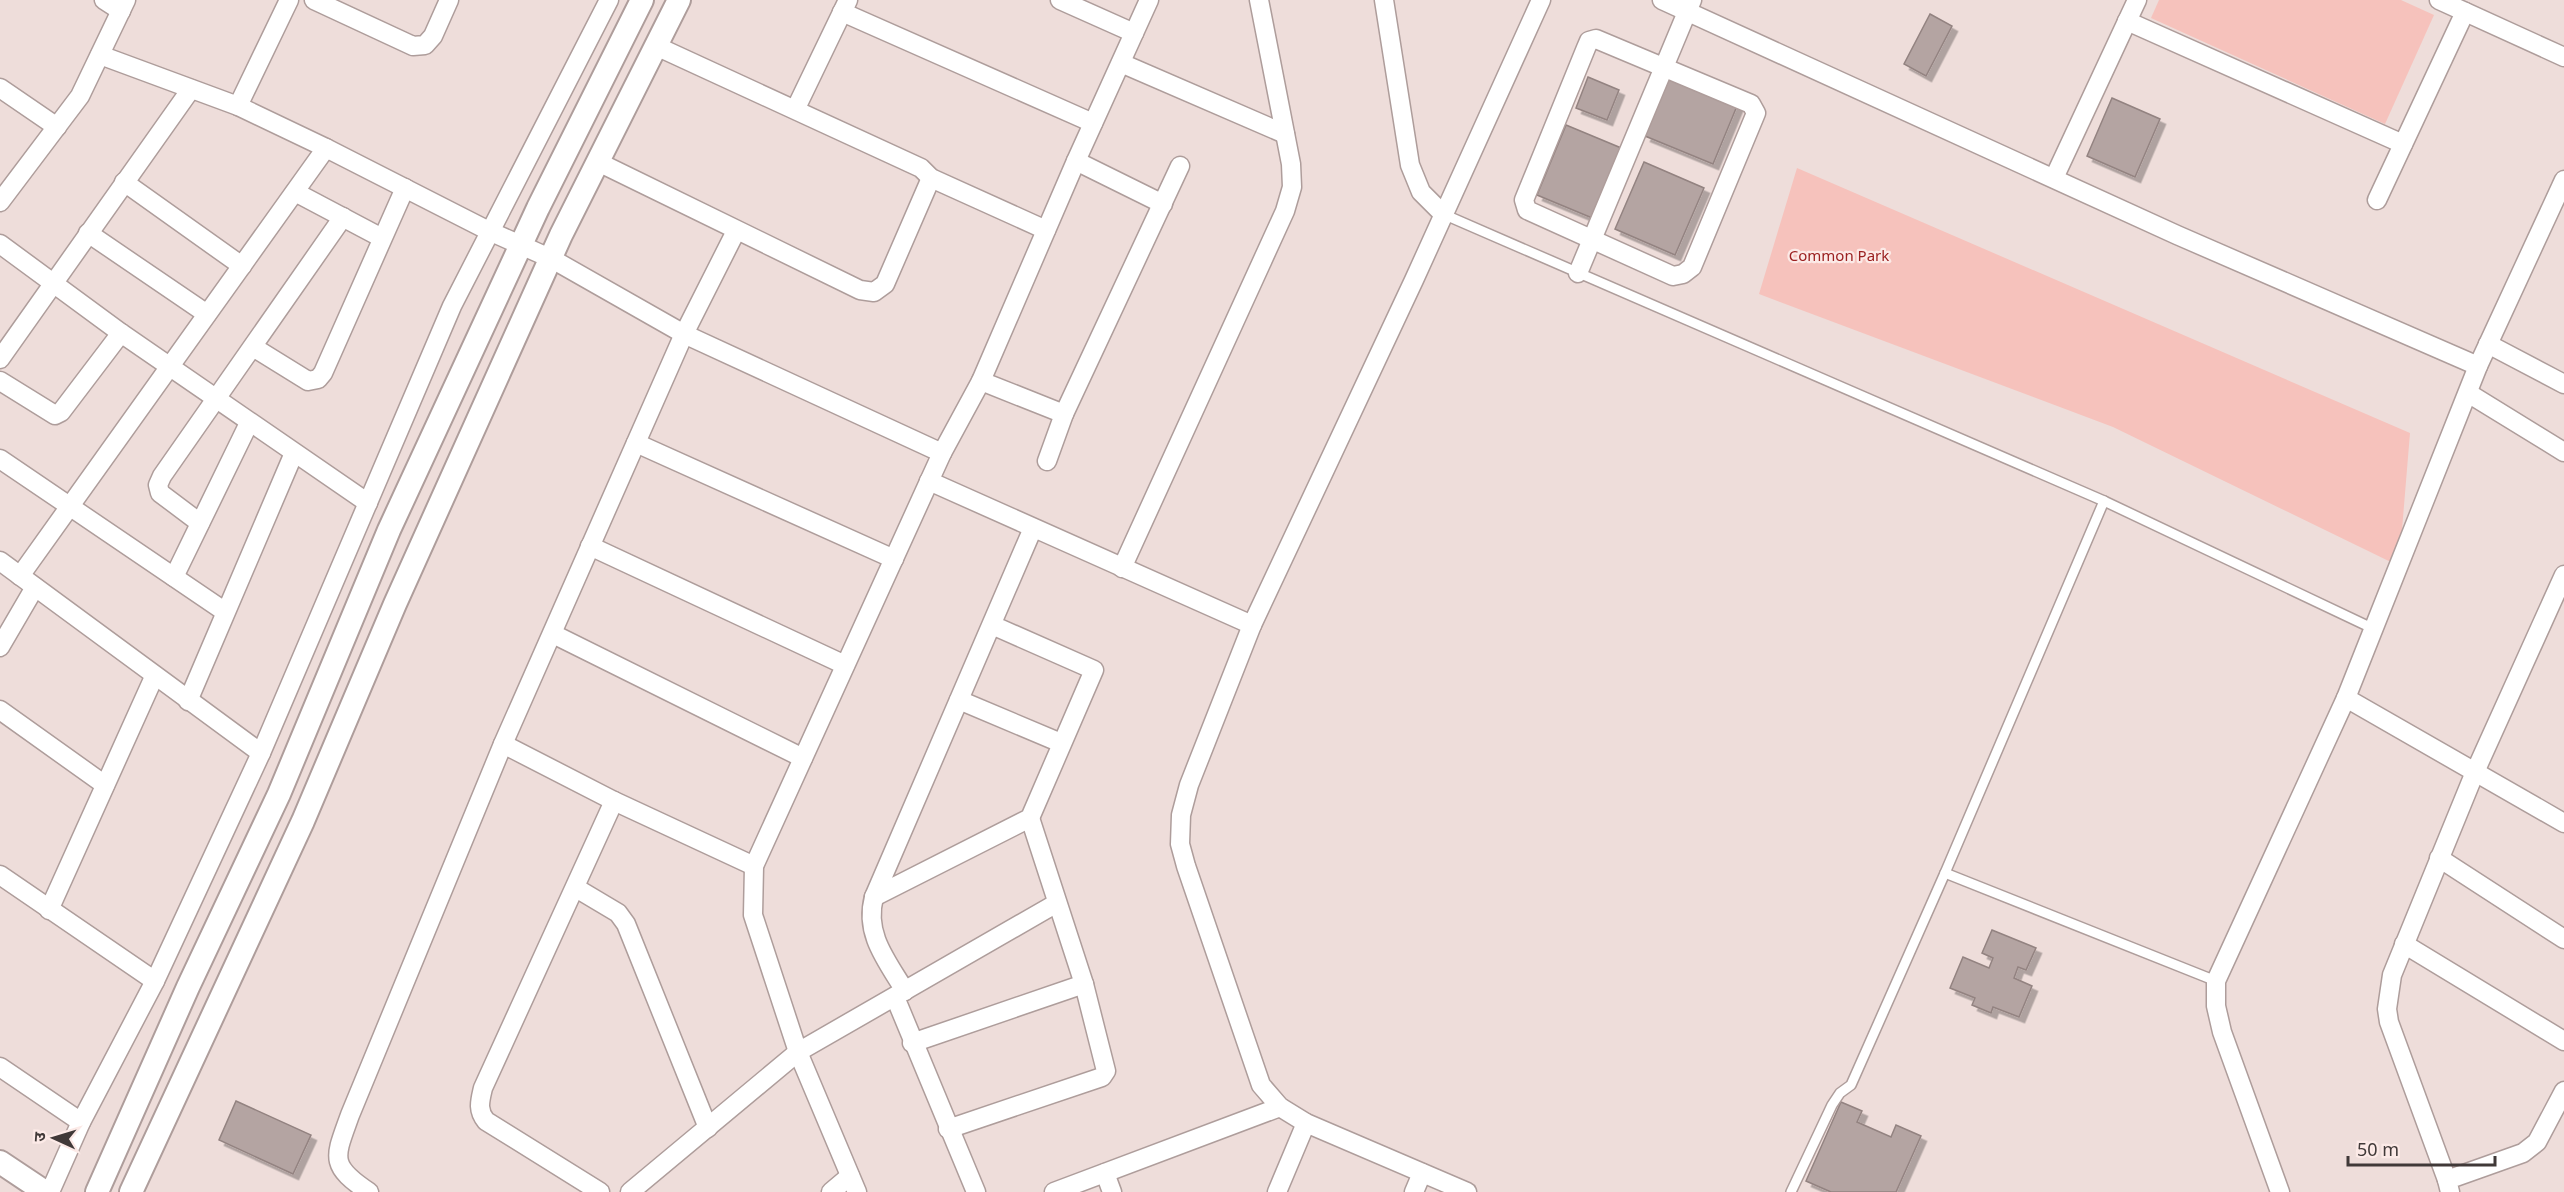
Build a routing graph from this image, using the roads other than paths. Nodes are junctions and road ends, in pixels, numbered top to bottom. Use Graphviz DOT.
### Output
graph roads {
  1 [pos="104,0"];
  2 [pos="289,0"];
  3 [pos="314,0"];
  4 [pos="449,0"];
  5 [pos="609,0"];
  6 [pos="642,0"];
  7 [pos="679,0"];
  8 [pos="1060,0"];
  9 [pos="1149,0"];
  10 [pos="1259,0"];
  11 [pos="1384,0"];
  12 [pos="1541,0"];
  13 [pos="1662,0"];
  14 [pos="2137,0"];
  15 [pos="2439,0"];
  16 [pos="124,5"];
  17 [pos="1690,5"];
  18 [pos="845,6"];
  19 [pos="2465,12"];
  20 [pos="2127,21"];
  21 [pos="1134,33"];
  22 [pos="656,46"];
  23 [pos="100,55"];
  24 [pos="2564,57"];
  25 [pos="1120,63"];
  26 [pos="1663,67"];
  27 [pos="0,88"];
  28 [pos="190,89"];
  29 [pos="238,106"];
  30 [pos="796,108"];
  31 [pos="1093,123"];
  32 [pos="57,127"];
  33 [pos="1285,134"];
  34 [pos="2403,144"];
  35 [pos="326,148"];
  36 [pos="1076,161"];
  37 [pos="598,162"];
  38 [pos="1180,166"];
  39 [pos="931,178"];
  40 [pos="2054,178"];
  41 [pos="2564,180"];
  42 [pos="124,182"];
  43 [pos="405,188"];
  44 [pos="295,192"];
  45 [pos="2377,200"];
  46 [pos="0,202"];
  47 [pos="1163,204"];
  48 [pos="1443,214"];
  49 [pos="343,217"];
  50 [pos="1046,230"];
  51 [pos="489,231"];
  52 [pos="736,231"];
  53 [pos="88,233"];
  54 [pos="382,238"];
  55 [pos="1592,240"];
  56 [pos="0,244"];
  57 [pos="521,245"];
  58 [pos="552,259"];
  59 [pos="242,266"];
  60 [pos="1578,273"];
  61 [pos="52,283"];
  62 [pos="207,314"];
  63 [pos="121,333"];
  64 [pos="684,334"];
  65 [pos="2488,344"];
  66 [pos="254,347"];
  67 [pos="0,359"];
  68 [pos="2478,366"];
  69 [pos="170,367"];
  70 [pos="0,381"];
  71 [pos="981,381"];
  72 [pos="2564,384"];
  73 [pos="2468,393"];
  74 [pos="217,400"];
  75 [pos="1064,414"];
  76 [pos="249,423"];
  77 [pos="636,444"];
  78 [pos="2564,452"];
  79 [pos="294,453"];
  80 [pos="942,453"];
  81 [pos="0,459"];
  82 [pos="1047,461"];
  83 [pos="929,481"];
  84 [pos="2104,501"];
  85 [pos="368,503"];
  86 [pos="71,506"];
  87 [pos="200,523"];
  88 [pos="1033,528"];
  89 [pos="590,546"];
  90 [pos="894,559"];
  91 [pos="0,561"];
  92 [pos="1122,568"];
  93 [pos="174,577"];
  94 [pos="28,582"];
  95 [pos="2562,583"];
  96 [pos="224,612"];
  97 [pos="992,625"];
  98 [pos="1252,625"];
  99 [pos="2374,628"];
  100 [pos="552,634"];
  101 [pos="0,647"];
  102 [pos="845,665"];
  103 [pos="154,677"];
  104 [pos="2346,698"];
  105 [pos="959,700"];
  106 [pos="188,701"];
  107 [pos="0,710"];
  108 [pos="1061,743"];
  109 [pos="503,744"];
  110 [pos="261,753"];
  111 [pos="803,758"];
  112 [pos="2475,772"];
  113 [pos="105,785"];
  114 [pos="614,801"];
  115 [pos="1030,818"];
  116 [pos="2564,823"];
  117 [pos="2439,858"];
  118 [pos="754,866"];
  119 [pos="1946,873"];
  120 [pos="0,875"];
  121 [pos="576,888"];
  122 [pos="874,897"];
  123 [pos="1057,903"];
  124 [pos="49,910"];
  125 [pos="2564,939"];
  126 [pos="2404,944"];
  127 [pos="155,981"];
  128 [pos="2216,981"];
  129 [pos="1084,984"];
  130 [pos="900,994"];
  131 [pos="2564,1041"];
  132 [pos="912,1043"];
  133 [pos="798,1053"];
  134 [pos="0,1066"];
  135 [pos="2564,1091"];
  136 [pos="1280,1107"];
  137 [pos="81,1122"];
  138 [pos="1306,1123"];
  139 [pos="708,1128"];
  140 [pos="948,1128"];
  141 [pos="0,1162"];
  142 [pos="1105,1173"];
  143 [pos="1422,1173"];
  144 [pos="854,1184"];
  145 [pos="2448,1186"];
  146 [pos="356,1189"];
  147 [pos="45,1192"];
  148 [pos="50,1192"];
  149 [pos="97,1192"];
  150 [pos="131,1192"];
  151 [pos="600,1192"];
  152 [pos="630,1192"];
  153 [pos="831,1192"];
  154 [pos="976,1192"];
  155 [pos="1054,1192"];
  156 [pos="1112,1192"];
  157 [pos="1277,1192"];
  158 [pos="1414,1192"];
  159 [pos="1467,1192"];
  160 [pos="1791,1192"];
  161 [pos="2280,1192"];
  1 -- 16 [label="street"];
  2 -- 29 [label="street"];
  3 -- 4 [label="street"];
  5 -- 51 [label="street"];
  6 -- 57 [label="street"];
  7 -- 22 [label="street"];
  8 -- 21 [label="street"];
  9 -- 21 [label="street"];
  10 -- 33 [label="street"];
  11 -- 48 [label="street"];
  12 -- 48 [label="street"];
  13 -- 17 [label="street"];
  14 -- 20 [label="street"];
  15 -- 19 [label="street"];
  16 -- 23 [label="street"];
  17 -- 26 [label="street"];
  17 -- 40 [label="street"];
  18 -- 30 [label="street"];
  18 -- 31 [label="street"];
  19 -- 24 [label="street"];
  19 -- 34 [label="street"];
  20 -- 34 [label="street"];
  20 -- 40 [label="street"];
  21 -- 25 [label="street"];
  22 -- 30 [label="street"];
  22 -- 37 [label="street"];
  23 -- 28 [label="street"];
  23 -- 32 [label="street"];
  25 -- 31 [label="street"];
  25 -- 33 [label="street"];
  26 -- 55 [label="street"];
  26 -- 55 [label="street"];
  26 -- 55 [label="street"];
  27 -- 32 [label="street"];
  28 -- 29 [label="street"];
  28 -- 42 [label="street"];
  29 -- 35 [label="street"];
  30 -- 39 [label="street"];
  31 -- 36 [label="street"];
  32 -- 46 [label="street"];
  33 -- 92 [label="street"];
  34 -- 45 [label="street"];
  35 -- 43 [label="street"];
  35 -- 44 [label="street"];
  36 -- 47 [label="street"];
  36 -- 50 [label="street"];
  37 -- 52 [label="street"];
  37 -- 58 [label="street"];
  38 -- 47 [label="street"];
  39 -- 50 [label="street"];
  39 -- 52 [label="street"];
  40 -- 68 [label="street"];
  41 -- 65 [label="street"];
  42 -- 53 [label="street"];
  42 -- 59 [label="street"];
  43 -- 51 [label="street"];
  43 -- 54 [label="street"];
  44 -- 49 [label="street"];
  44 -- 59 [label="street"];
  47 -- 75 [label="street"];
  48 -- 60 [label="lane"];
  48 -- 98 [label="street"];
  49 -- 54 [label="street"];
  49 -- 66 [label="street"];
  50 -- 71 [label="street"];
  51 -- 57 [label="street"];
  51 -- 85 [label="street"];
  52 -- 64 [label="street"];
  53 -- 61 [label="street"];
  53 -- 62 [label="street"];
  54 -- 66 [label="street"];
  55 -- 60 [label="street"];
  56 -- 61 [label="street"];
  57 -- 58 [label="street"];
  57 -- 149 [label="street"];
  58 -- 64 [label="street"];
  58 -- 150 [label="street"];
  59 -- 62 [label="street"];
  60 -- 84 [label="lane"];
  61 -- 63 [label="street"];
  61 -- 67 [label="street"];
  62 -- 69 [label="street"];
  63 -- 69 [label="street"];
  63 -- 70 [label="street"];
  64 -- 77 [label="street"];
  64 -- 80 [label="street"];
  65 -- 68 [label="street"];
  65 -- 72 [label="street"];
  66 -- 74 [label="street"];
  68 -- 73 [label="street"];
  69 -- 74 [label="street"];
  69 -- 86 [label="street"];
  71 -- 75 [label="street"];
  71 -- 80 [label="street"];
  73 -- 78 [label="street"];
  73 -- 99 [label="street"];
  74 -- 76 [label="street"];
  74 -- 87 [label="street"];
  75 -- 82 [label="street"];
  76 -- 79 [label="street"];
  76 -- 87 [label="street"];
  77 -- 89 [label="street"];
  77 -- 90 [label="street"];
  79 -- 85 [label="street"];
  79 -- 96 [label="street"];
  80 -- 83 [label="street"];
  81 -- 86 [label="street"];
  83 -- 88 [label="street"];
  83 -- 90 [label="street"];
  84 -- 99 [label="lane"];
  84 -- 119 [label="lane"];
  85 -- 110 [label="street"];
  86 -- 93 [label="street"];
  86 -- 94 [label="street"];
  87 -- 93 [label="street"];
  88 -- 92 [label="street"];
  88 -- 97 [label="street"];
  89 -- 100 [label="street"];
  89 -- 102 [label="street"];
  90 -- 102 [label="street"];
  91 -- 94 [label="street"];
  92 -- 98 [label="street"];
  93 -- 96 [label="street"];
  94 -- 101 [label="street"];
  94 -- 103 [label="street"];
  95 -- 112 [label="street"];
  96 -- 106 [label="street"];
  97 -- 105 [label="street"];
  97 -- 108 [label="street"];
  98 -- 136 [label="street"];
  99 -- 104 [label="street"];
  100 -- 109 [label="street"];
  100 -- 111 [label="street"];
  102 -- 111 [label="street"];
  103 -- 106 [label="street"];
  103 -- 113 [label="street"];
  104 -- 112 [label="street"];
  104 -- 128 [label="street"];
  105 -- 108 [label="street"];
  105 -- 122 [label="street"];
  106 -- 110 [label="street"];
  107 -- 113 [label="street"];
  108 -- 115 [label="street"];
  109 -- 114 [label="street"];
  109 -- 146 [label="street"];
  110 -- 127 [label="street"];
  111 -- 118 [label="street"];
  112 -- 116 [label="street"];
  112 -- 117 [label="street"];
  113 -- 124 [label="street"];
  114 -- 118 [label="street"];
  114 -- 121 [label="street"];
  115 -- 122 [label="street"];
  115 -- 123 [label="street"];
  117 -- 125 [label="street"];
  117 -- 126 [label="street"];
  118 -- 133 [label="street"];
  119 -- 128 [label="lane"];
  119 -- 160 [label="lane"];
  120 -- 124 [label="street"];
  121 -- 139 [label="street"];
  121 -- 151 [label="street"];
  122 -- 130 [label="street"];
  123 -- 129 [label="street"];
  123 -- 130 [label="street"];
  124 -- 127 [label="street"];
  126 -- 131 [label="street"];
  126 -- 145 [label="street"];
  127 -- 137 [label="street"];
  128 -- 161 [label="street"];
  129 -- 132 [label="street"];
  129 -- 140 [label="street"];
  130 -- 132 [label="street"];
  130 -- 133 [label="street"];
  132 -- 140 [label="street"];
  133 -- 139 [label="street"];
  133 -- 144 [label="street"];
  134 -- 137 [label="street"];
  135 -- 145 [label="street"];
  136 -- 138 [label="street"];
  136 -- 142 [label="street"];
  137 -- 148 [label="street"];
  138 -- 143 [label="street"];
  138 -- 157 [label="street"];
  139 -- 152 [label="street"];
  140 -- 154 [label="street"];
  141 -- 147 [label="street"];
  142 -- 155 [label="street"];
  142 -- 156 [label="street"];
  143 -- 158 [label="street"];
  143 -- 159 [label="street"];
  144 -- 153 [label="street"];
}
